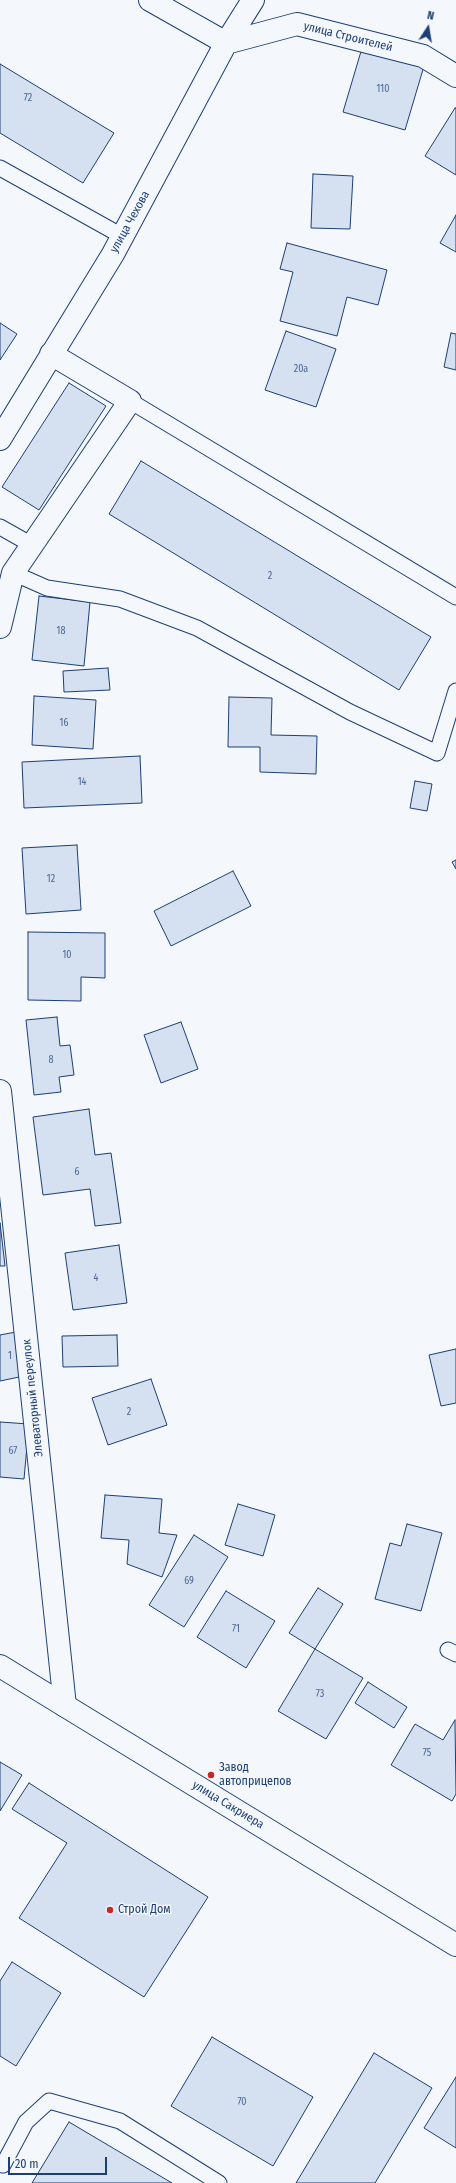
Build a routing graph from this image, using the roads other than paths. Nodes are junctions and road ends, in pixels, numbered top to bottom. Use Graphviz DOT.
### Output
graph roads {
  1 [pos="150,0"];
  2 [pos="253,0"];
  3 [pos="226,43"];
  4 [pos="456,76"];
  5 [pos="0,168"];
  6 [pos="122,236"];
  7 [pos="51,354"];
  8 [pos="130,402"];
  9 [pos="0,440"];
  10 [pos="0,527"];
  11 [pos="32,545"];
  12 [pos="13,573"];
  13 [pos="456,597"];
  14 [pos="0,627"];
  15 [pos="456,690"];
  16 [pos="0,1091"];
  17 [pos="0,1666"];
  18 [pos="65,1706"];
  19 [pos="456,1945"];
  20 [pos="3,2165"];
  21 [pos="219,2183"];
  1 -- 3 [label="street"];
  2 -- 3 [label="street, улица Чехова"];
  3 -- 4 [label="street, улица Строителей"];
  3 -- 6 [label="street, улица Чехова"];
  5 -- 6 [label="lane"];
  6 -- 7 [label="street, улица Чехова"];
  7 -- 8 [label="street"];
  7 -- 9 [label="street, улица Чехова"];
  8 -- 11 [label="street"];
  8 -- 13 [label="lane"];
  10 -- 11 [label="lane"];
  11 -- 12 [label="street"];
  12 -- 14 [label="street"];
  12 -- 15 [label="lane"];
  16 -- 18 [label="street, Элеваторный переулок"];
  17 -- 18 [label="street, улица Сакриера"];
  18 -- 19 [label="street, улица Сакриера"];
  20 -- 21 [label="lane"];
}
